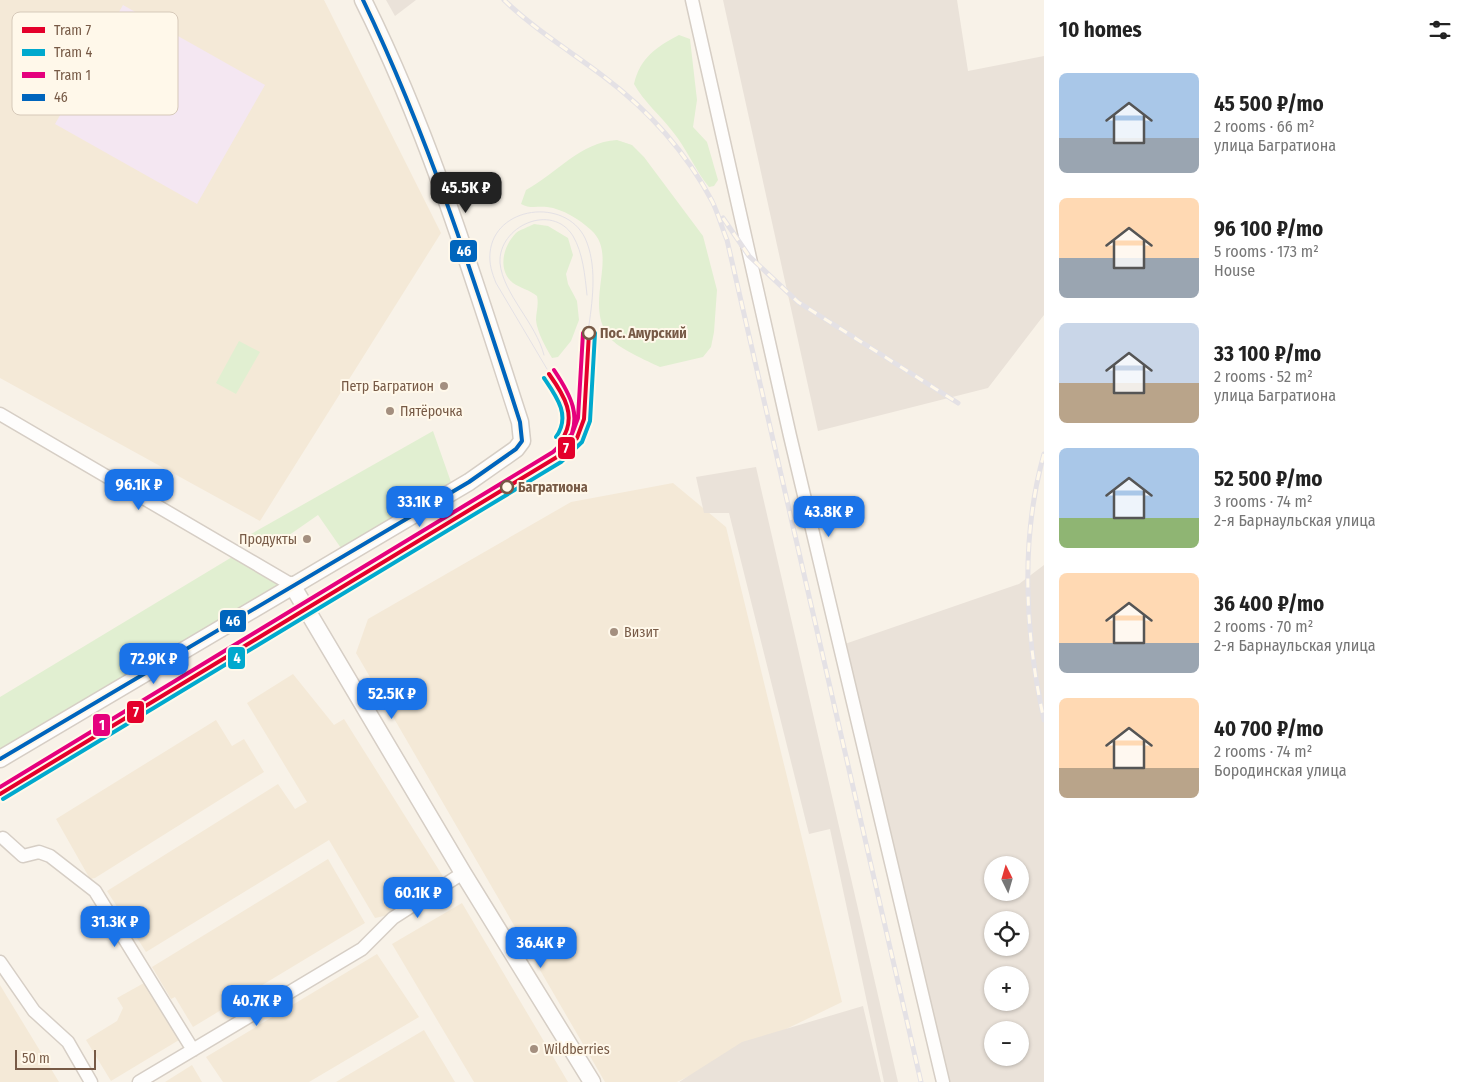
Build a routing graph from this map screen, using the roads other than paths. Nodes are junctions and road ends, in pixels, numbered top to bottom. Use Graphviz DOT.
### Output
graph roads {
  1 [pos="363,0"];
  2 [pos="692,0"];
  3 [pos="0,414"];
  4 [pos="292,585"];
  5 [pos="0,759"];
  6 [pos="3,838"];
  7 [pos="463,873"];
  8 [pos="0,962"];
  9 [pos="193,1050"];
  10 [pos="91,1082"];
  11 [pos="139,1082"];
  12 [pos="592,1082"];
  13 [pos="943,1082"];
  1 -- 4 [label="street"];
  2 -- 13 [label="street"];
  3 -- 4 [label="street"];
  4 -- 5 [label="street"];
  4 -- 7 [label="street"];
  6 -- 9 [label="street"];
  7 -- 9 [label="street"];
  7 -- 12 [label="street"];
  8 -- 10 [label="street"];
  9 -- 11 [label="street"];
}
